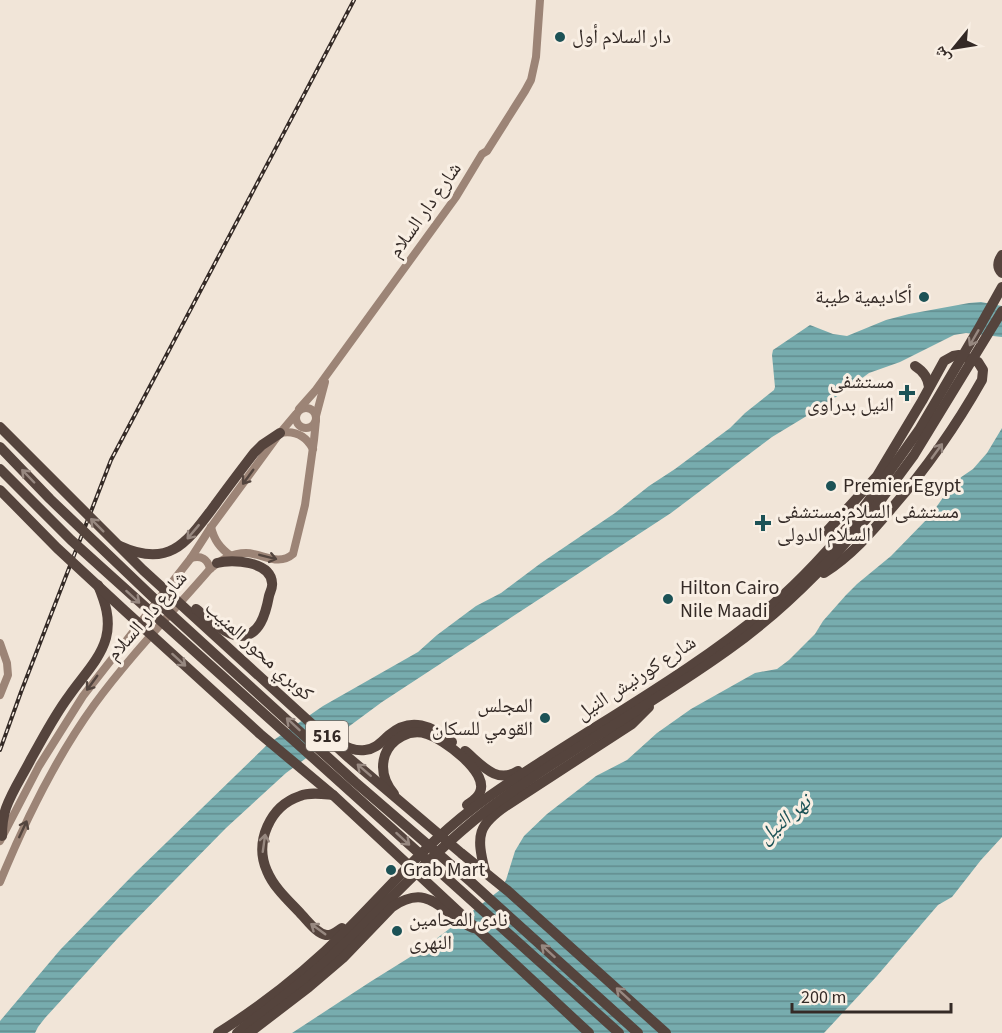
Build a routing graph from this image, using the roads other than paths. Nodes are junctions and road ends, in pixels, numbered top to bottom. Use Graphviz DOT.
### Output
graph roads {
  1 [pos="537,0"];
  2 [pos="1002,255"];
  3 [pos="1002,273"];
  4 [pos="1002,287"];
  5 [pos="1002,311"];
  6 [pos="915,366"];
  7 [pos="329,371"];
  8 [pos="929,387"];
  9 [pos="298,412"];
  10 [pos="316,418"];
  11 [pos="0,427"];
  12 [pos="280,433"];
  13 [pos="0,447"];
  14 [pos="313,449"];
  15 [pos="0,469"];
  16 [pos="0,490"];
  17 [pos="868,509"];
  18 [pos="211,527"];
  19 [pos="837,540"];
  20 [pos="117,545"];
  21 [pos="231,556"];
  22 [pos="191,558"];
  23 [pos="213,566"];
  24 [pos="809,582"];
  25 [pos="159,583"];
  26 [pos="97,585"];
  27 [pos="0,643"];
  28 [pos="0,695"];
  29 [pos="656,698"];
  30 [pos="329,739"];
  31 [pos="546,758"];
  32 [pos="470,760"];
  33 [pos="333,795"];
  34 [pos="404,806"];
  35 [pos="440,835"];
  36 [pos="1,838"];
  37 [pos="484,871"];
  38 [pos="0,882"];
  39 [pos="360,916"];
  40 [pos="476,929"];
  41 [pos="218,1033"];
  42 [pos="237,1033"];
  43 [pos="249,1033"];
  44 [pos="589,1033"];
  45 [pos="619,1033"];
  46 [pos="638,1033"];
  47 [pos="666,1033"];
  1 -- 7 [label="main road, شارع دار السلام"];
  2 -- 3 [label="highway"];
  4 -- 17 [label="highway, شارع كورنيش النيل, one-way, bridge"];
  5 -- 17 [label="highway, شارع كورنيش النيل, bridge"];
  6 -- 8 [label="highway"];
  7 -- 9 [label="main road, شارع دار السلام"];
  7 -- 10 [label="main road, شارع دار السلام"];
  8 -- 19 [label="highway"];
  24 -- 8 [label="highway, one-way"];
  9 -- 10 [label="main road"];
  9 -- 10 [label="main road"];
  9 -- 12 [label="main road, شارع دار السلام"];
  10 -- 14 [label="main road, شارع دار السلام"];
  20 -- 11 [label="highway, كوبري محور المنيب / 516, one-way, bridge"];
  12 -- 14 [label="main road"];
  12 -- 18 [label="main road, شارع دار السلام, one-way"];
  12 -- 20 [label="highway, one-way"];
  46 -- 13 [label="highway, كوبري محور المنيب / 516, one-way, bridge"];
  21 -- 14 [label="main road, شارع دار السلام, one-way"];
  15 -- 45 [label="highway, 516, one-way, bridge"];
  16 -- 26 [label="highway, 516, bridge"];
  17 -- 19 [label="highway, شارع كورنيش النيل"];
  17 -- 24 [label="highway, شارع كورنيش النيل"];
  18 -- 21 [label="main road"];
  18 -- 22 [label="main road, شارع دار السلام"];
  19 -- 31 [label="highway, شارع كورنيش النيل"];
  20 -- 25 [label="highway, كوبري محور المنيب / 516, bridge"];
  21 -- 23 [label="main road, شارع دار السلام"];
  22 -- 23 [label="main road"];
  22 -- 36 [label="main road, شارع دار السلام, one-way"];
  23 -- 25 [label="highway, bridge"];
  38 -- 23 [label="main road, شارع دار السلام, one-way"];
  24 -- 29 [label="highway, شارع كورنيش النيل"];
  25 -- 30 [label="highway, كوبري محور المنيب / 516, bridge"];
  26 -- 33 [label="highway, 516, one-way, bridge"];
  26 -- 36 [label="highway"];
  27 -- 28 [label="main road"];
  29 -- 37 [label="highway"];
  29 -- 42 [label="highway, شارع كورنيش النيل"];
  30 -- 32 [label="highway"];
  34 -- 30 [label="highway, كوبري محور المنيب / 516, one-way, bridge"];
  31 -- 32 [label="highway"];
  31 -- 35 [label="highway, شارع كورنيش النيل"];
  32 -- 34 [label="highway, bridge"];
  32 -- 35 [label="highway"];
  39 -- 33 [label="highway, one-way"];
  33 -- 40 [label="highway, 516, bridge"];
  34 -- 37 [label="highway, كوبري محور المنيب / 516, bridge"];
  35 -- 39 [label="highway, شارع كورنيش النيل"];
  47 -- 37 [label="highway, كوبري محور المنيب / 516, one-way, bridge"];
  39 -- 41 [label="highway, شارع كورنيش النيل"];
  40 -- 43 [label="highway"];
  40 -- 44 [label="highway, 516, bridge"];
}
